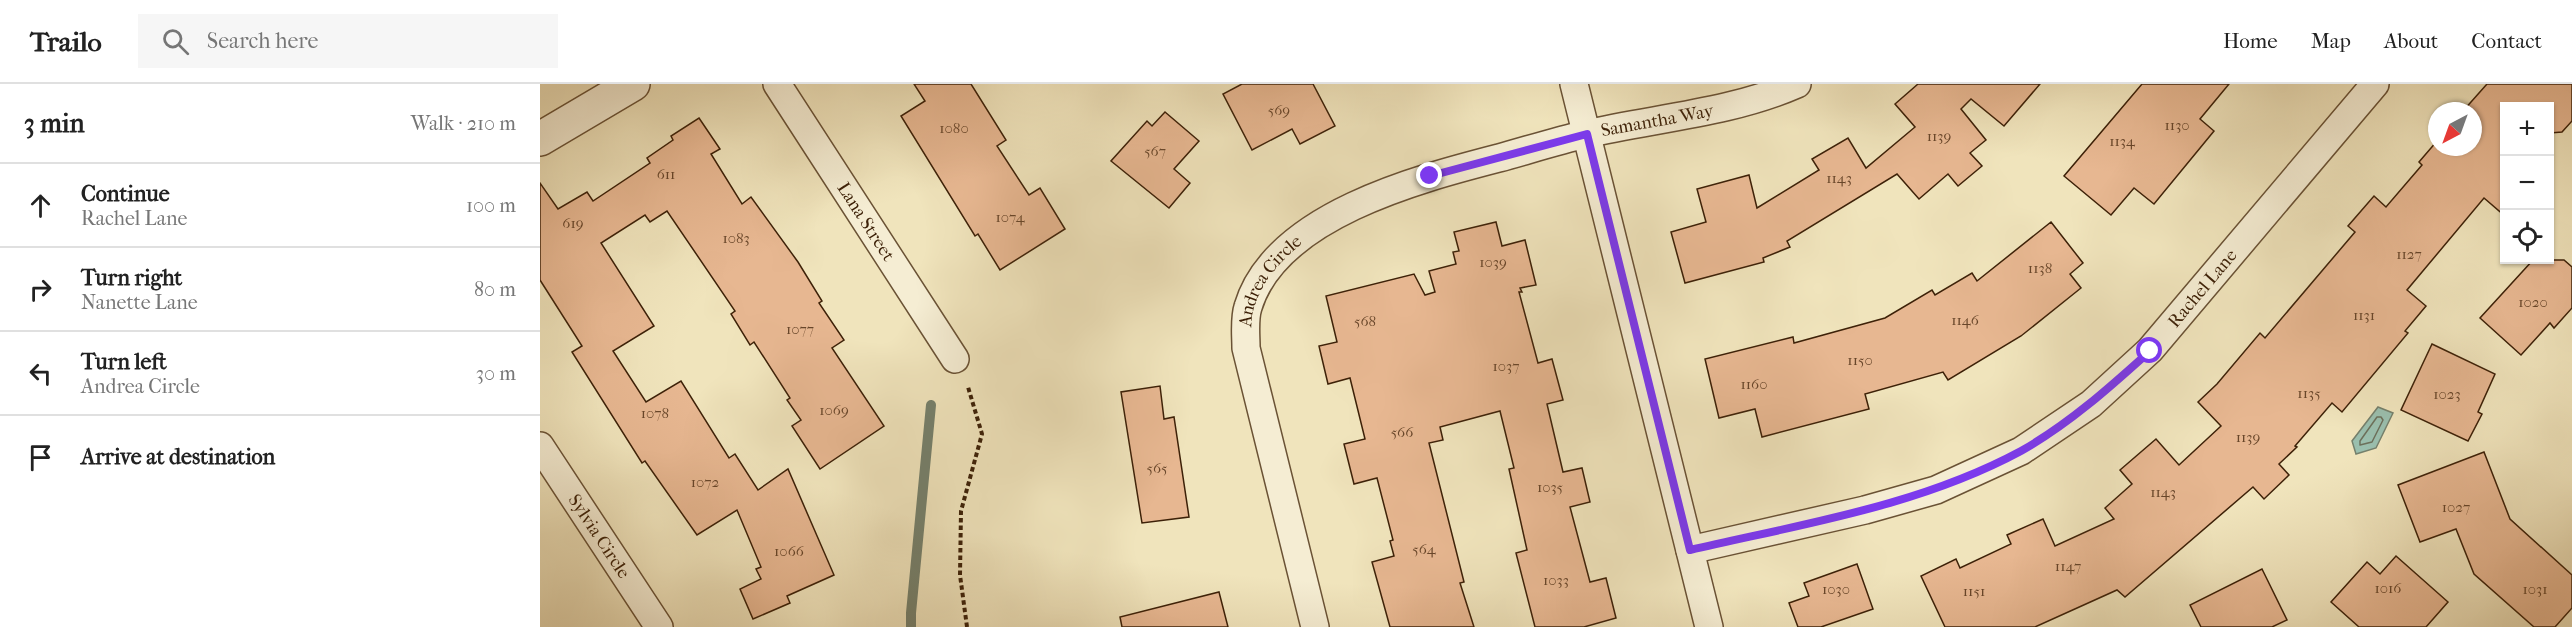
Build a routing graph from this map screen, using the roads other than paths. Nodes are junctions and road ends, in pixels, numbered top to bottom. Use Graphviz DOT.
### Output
graph roads {
  1 [pos="633,84"];
  2 [pos="777,84"];
  3 [pos="1574,84"];
  4 [pos="1797,84"];
  5 [pos="2375,84"];
  6 [pos="1587,134"];
  7 [pos="540,139"];
  8 [pos="955,359"];
  9 [pos="540,446"];
  10 [pos="1690,550"];
  11 [pos="659,627"];
  12 [pos="1315,627"];
  13 [pos="1709,627"];
  1 -- 7 [label="street"];
  2 -- 8 [label="street, Lana Street"];
  3 -- 6 [label="street"];
  4 -- 6 [label="street, Samantha Way"];
  5 -- 10 [label="street, Rachel Lane"];
  6 -- 10 [label="street"];
  6 -- 12 [label="street, Andrea Circle"];
  9 -- 11 [label="street, Sylvia Circle"];
  10 -- 13 [label="street"];
}
